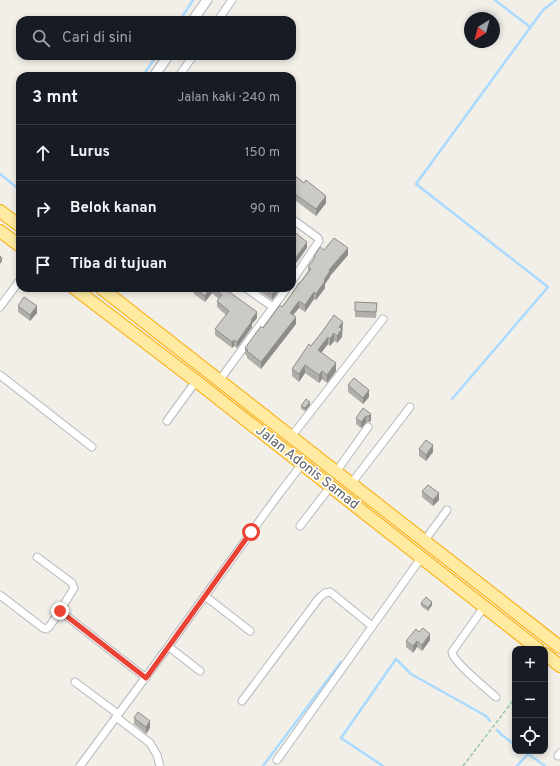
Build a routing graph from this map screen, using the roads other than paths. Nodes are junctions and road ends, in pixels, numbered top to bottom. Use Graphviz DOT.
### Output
graph roads {
  1 [pos="207,0"];
  2 [pos="232,0"];
  3 [pos="196,16"];
  4 [pos="221,16"];
  5 [pos="165,60"];
  6 [pos="190,60"];
  7 [pos="157,72"];
  8 [pos="182,72"];
  9 [pos="0,211"];
  10 [pos="296,222"];
  11 [pos="16,223"];
  12 [pos="0,231"];
  13 [pos="16,243"];
  14 [pos="296,275"];
  15 [pos="16,285"];
  16 [pos="79,292"];
  17 [pos="106,292"];
  18 [pos="252,292"];
  19 [pos="284,292"];
  20 [pos="0,307"];
  21 [pos="273,307"];
  22 [pos="383,319"];
  23 [pos="0,375"];
  24 [pos="222,377"];
  25 [pos="196,381"];
  26 [pos="410,407"];
  27 [pos="167,421"];
  28 [pos="368,427"];
  29 [pos="294,433"];
  30 [pos="92,447"];
  31 [pos="302,464"];
  32 [pos="336,472"];
  33 [pos="351,484"];
  34 [pos="330,487"];
  35 [pos="446,512"];
  36 [pos="300,526"];
  37 [pos="425,540"];
  38 [pos="37,557"];
  39 [pos="421,558"];
  40 [pos="0,595"];
  41 [pos="205,596"];
  42 [pos="484,606"];
  43 [pos="60,611"];
  44 [pos="372,626"];
  45 [pos="250,631"];
  46 [pos="534,646"];
  47 [pos="169,647"];
  48 [pos="560,647"];
  49 [pos="548,656"];
  50 [pos="560,666"];
  51 [pos="200,671"];
  52 [pos="146,678"];
  53 [pos="75,682"];
  54 [pos="496,697"];
  55 [pos="242,701"];
  56 [pos="117,715"];
  57 [pos="277,760"];
  58 [pos="80,766"];
  59 [pos="160,766"];
  1 -- 3 [label="street"];
  2 -- 4 [label="street"];
  5 -- 7 [label="street"];
  6 -- 8 [label="street"];
  9 -- 11 [label="highway"];
  10 -- 14 [label="street"];
  12 -- 13 [label="highway"];
  15 -- 20 [label="street"];
  16 -- 25 [label="highway, Jalan Adonis Samad"];
  17 -- 24 [label="highway"];
  18 -- 21 [label="street"];
  19 -- 21 [label="street"];
  21 -- 24 [label="street"];
  22 -- 29 [label="street"];
  23 -- 30 [label="street"];
  24 -- 29 [label="highway"];
  25 -- 27 [label="street"];
  25 -- 31 [label="highway, Jalan Adonis Samad"];
  26 -- 33 [label="street"];
  28 -- 32 [label="street"];
  29 -- 32 [label="highway"];
  31 -- 34 [label="highway, Jalan Adonis Samad"];
  31 -- 41 [label="street"];
  32 -- 33 [label="highway"];
  33 -- 37 [label="highway"];
  34 -- 36 [label="street"];
  34 -- 39 [label="highway, Jalan Adonis Samad"];
  35 -- 37 [label="street"];
  37 -- 48 [label="highway"];
  38 -- 43 [label="street"];
  39 -- 42 [label="highway, Jalan Adonis Samad"];
  39 -- 44 [label="street"];
  40 -- 43 [label="street"];
  41 -- 45 [label="street"];
  41 -- 47 [label="street"];
  42 -- 46 [label="highway, Jalan Adonis Samad"];
  42 -- 54 [label="street"];
  43 -- 52 [label="street"];
  44 -- 55 [label="street"];
  44 -- 57 [label="street"];
  47 -- 51 [label="street"];
  47 -- 52 [label="street"];
  49 -- 50 [label="highway"];
  52 -- 56 [label="street"];
  53 -- 56 [label="street"];
  56 -- 58 [label="street"];
  56 -- 59 [label="street"];
}
